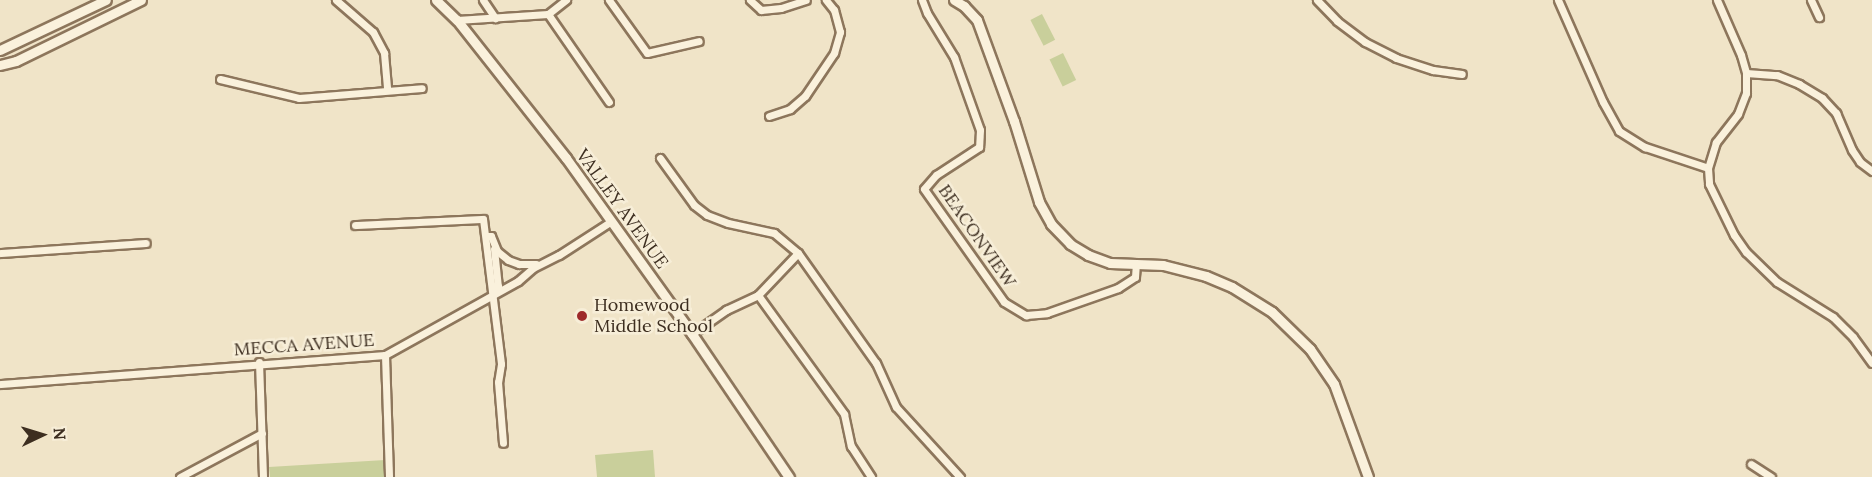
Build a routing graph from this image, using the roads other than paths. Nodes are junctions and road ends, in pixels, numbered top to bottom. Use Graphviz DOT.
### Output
graph roads {
  1 [pos="106,0"];
  2 [pos="141,0"];
  3 [pos="336,0"];
  4 [pos="436,0"];
  5 [pos="483,0"];
  6 [pos="566,0"];
  7 [pos="609,0"];
  8 [pos="750,0"];
  9 [pos="806,0"];
  10 [pos="826,0"];
  11 [pos="922,0"];
  12 [pos="954,0"];
  13 [pos="1317,0"];
  14 [pos="1558,0"];
  15 [pos="1717,0"];
  16 [pos="1811,0"];
  17 [pos="548,14"];
  18 [pos="1819,17"];
  19 [pos="495,18"];
  20 [pos="457,20"];
  21 [pos="699,41"];
  22 [pos="0,50"];
  23 [pos="0,65"];
  24 [pos="1746,73"];
  25 [pos="1462,74"];
  26 [pos="220,79"];
  27 [pos="422,88"];
  28 [pos="387,90"];
  29 [pos="609,102"];
  30 [pos="769,116"];
  31 [pos="660,158"];
  32 [pos="1708,168"];
  33 [pos="1872,171"];
  34 [pos="610,222"];
  35 [pos="355,225"];
  36 [pos="490,238"];
  37 [pos="146,243"];
  38 [pos="0,253"];
  39 [pos="798,253"];
  40 [pos="541,264"];
  41 [pos="1136,264"];
  42 [pos="494,293"];
  43 [pos="758,295"];
  44 [pos="692,334"];
  45 [pos="385,355"];
  46 [pos="259,362"];
  47 [pos="1872,363"];
  48 [pos="0,384"];
  49 [pos="262,433"];
  50 [pos="503,442"];
  51 [pos="1751,464"];
  52 [pos="180,477"];
  53 [pos="263,477"];
  54 [pos="389,477"];
  55 [pos="789,477"];
  56 [pos="871,477"];
  57 [pos="960,477"];
  58 [pos="1368,477"];
  59 [pos="1771,477"];
  1 -- 22 [label="main road"];
  2 -- 23 [label="main road"];
  3 -- 28 [label="street"];
  4 -- 20 [label="main road, VALLEY AVENUE"];
  5 -- 19 [label="street"];
  6 -- 17 [label="street"];
  7 -- 21 [label="street"];
  8 -- 9 [label="street"];
  10 -- 30 [label="street"];
  11 -- 41 [label="street, BEACONVIEW"];
  12 -- 41 [label="main road"];
  13 -- 25 [label="street"];
  14 -- 32 [label="street"];
  15 -- 24 [label="street"];
  16 -- 18 [label="street"];
  17 -- 19 [label="street"];
  17 -- 29 [label="street"];
  19 -- 20 [label="street"];
  20 -- 34 [label="main road, VALLEY AVENUE"];
  24 -- 32 [label="street"];
  24 -- 33 [label="street"];
  26 -- 28 [label="street"];
  27 -- 28 [label="street"];
  31 -- 39 [label="street"];
  32 -- 47 [label="street"];
  34 -- 40 [label="street, MECCA AVENUE"];
  34 -- 44 [label="main road, VALLEY AVENUE"];
  35 -- 36 [label="street"];
  36 -- 40 [label="street"];
  36 -- 42 [label="street"];
  37 -- 38 [label="street"];
  39 -- 43 [label="street"];
  39 -- 57 [label="street"];
  40 -- 42 [label="street, MECCA AVENUE"];
  41 -- 58 [label="main road"];
  42 -- 45 [label="street, MECCA AVENUE"];
  42 -- 50 [label="street"];
  43 -- 44 [label="street"];
  43 -- 56 [label="street"];
  44 -- 55 [label="main road, VALLEY AVENUE"];
  45 -- 46 [label="street, MECCA AVENUE"];
  45 -- 54 [label="street"];
  46 -- 48 [label="street, MECCA AVENUE"];
  46 -- 49 [label="street"];
  49 -- 52 [label="street"];
  49 -- 53 [label="street"];
  51 -- 59 [label="street"];
}
